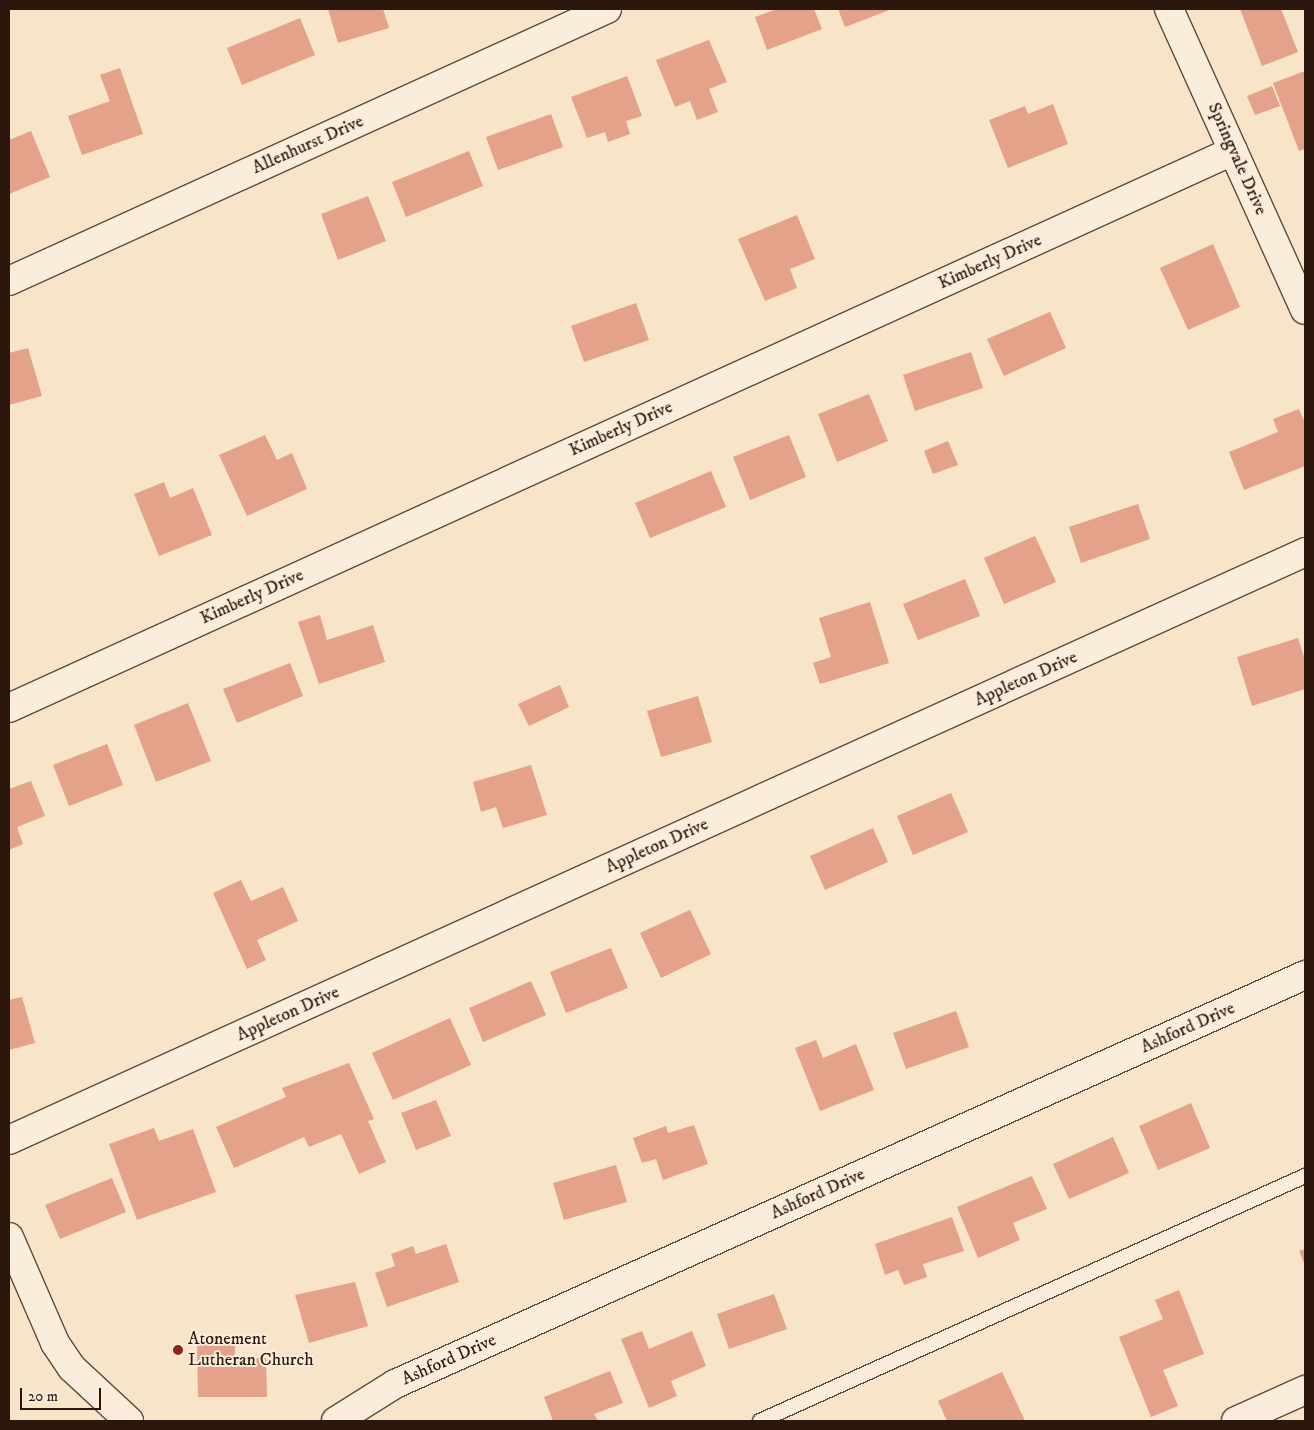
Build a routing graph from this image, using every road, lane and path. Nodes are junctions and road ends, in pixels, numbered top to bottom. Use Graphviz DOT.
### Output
graph roads {
  1 [pos="607,9"];
  2 [pos="1170,9"];
  3 [pos="1233,151"];
  4 [pos="9,281"];
  5 [pos="1305,310"];
  6 [pos="1305,552"];
  7 [pos="9,708"];
  8 [pos="1305,975"];
  9 [pos="9,1140"];
  10 [pos="1305,1176"];
  11 [pos="9,1237"];
  12 [pos="1305,1390"];
  13 [pos="129,1421"];
  14 [pos="336,1421"];
  15 [pos="760,1421"];
  16 [pos="1236,1421"];
  1 -- 4 [label="street, Allenhurst Drive"];
  2 -- 3 [label="street, Springvale Drive"];
  3 -- 5 [label="street, Springvale Drive"];
  3 -- 7 [label="street, Kimberly Drive"];
  6 -- 9 [label="street, Appleton Drive"];
  8 -- 14 [label="street, Ashford Drive"];
  10 -- 15 [label="lane"];
  11 -- 13 [label="street"];
  12 -- 16 [label="street"];
}
